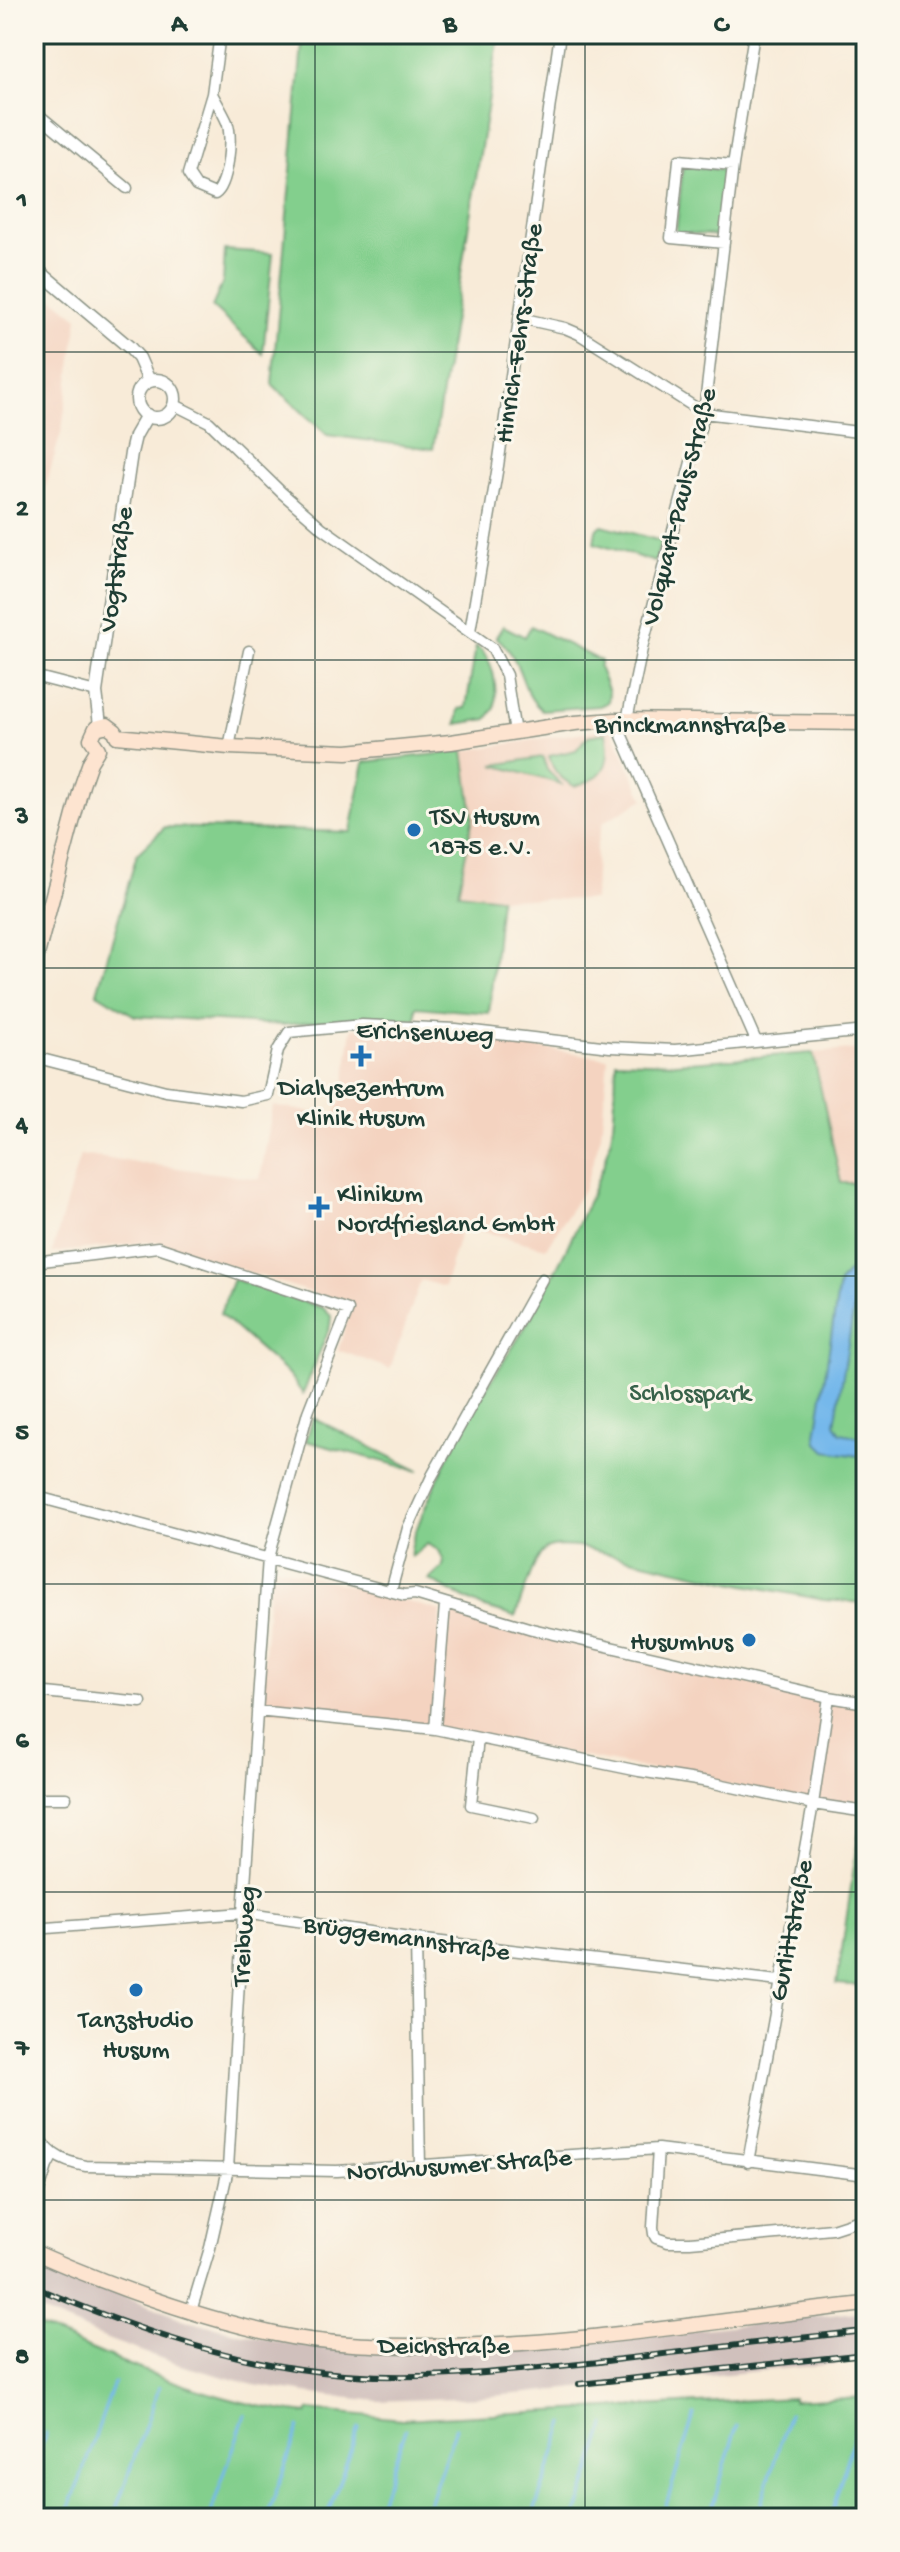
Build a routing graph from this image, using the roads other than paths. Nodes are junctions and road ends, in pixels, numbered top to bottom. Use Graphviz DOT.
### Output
graph roads {
  1 [pos="220,34"];
  2 [pos="560,34"];
  3 [pos="754,34"];
  4 [pos="212,94"];
  5 [pos="34,111"];
  6 [pos="733,165"];
  7 [pos="127,188"];
  8 [pos="724,243"];
  9 [pos="34,267"];
  10 [pos="520,318"];
  11 [pos="149,381"];
  12 [pos="175,405"];
  13 [pos="704,413"];
  14 [pos="147,415"];
  15 [pos="866,433"];
  16 [pos="470,631"];
  17 [pos="249,651"];
  18 [pos="34,676"];
  19 [pos="96,692"];
  20 [pos="621,720"];
  21 [pos="866,723"];
  22 [pos="100,725"];
  23 [pos="515,733"];
  24 [pos="117,736"];
  25 [pos="229,747"];
  26 [pos="98,749"];
  27 [pos="34,966"];
  28 [pos="866,1031"];
  29 [pos="756,1041"];
  30 [pos="34,1057"];
  31 [pos="34,1262"];
  32 [pos="542,1279"];
  33 [pos="34,1496"];
  34 [pos="268,1558"];
  35 [pos="391,1591"];
  36 [pos="445,1605"];
  37 [pos="34,1691"];
  38 [pos="829,1697"];
  39 [pos="141,1702"];
  40 [pos="866,1703"];
  41 [pos="257,1711"];
  42 [pos="435,1729"];
  43 [pos="478,1738"];
  44 [pos="34,1798"];
  45 [pos="66,1798"];
  46 [pos="813,1804"];
  47 [pos="866,1812"];
  48 [pos="534,1818"];
  49 [pos="243,1913"];
  50 [pos="34,1929"];
  51 [pos="416,1939"];
  52 [pos="779,1981"];
  53 [pos="34,2127"];
  54 [pos="658,2149"];
  55 [pos="53,2155"];
  56 [pos="748,2162"];
  57 [pos="420,2167"];
  58 [pos="228,2169"];
  59 [pos="866,2175"];
  60 [pos="34,2207"];
  61 [pos="866,2218"];
  62 [pos="34,2252"];
  63 [pos="866,2304"];
  64 [pos="191,2311"];
  1 -- 4 [label="street"];
  2 -- 10 [label="street, Hinrich-Fehrs-Straße"];
  3 -- 6 [label="street, Volquart-Pauls-Straße"];
  4 -- 4 [label="street"];
  5 -- 7 [label="street"];
  6 -- 8 [label="street, Volquart-Pauls-Straße"];
  6 -- 8 [label="street"];
  8 -- 13 [label="street, Volquart-Pauls-Straße"];
  9 -- 11 [label="street"];
  10 -- 13 [label="street"];
  10 -- 16 [label="street, Hinrich-Fehrs-Straße"];
  11 -- 12 [label="street"];
  11 -- 14 [label="street"];
  12 -- 14 [label="street"];
  12 -- 16 [label="street"];
  13 -- 15 [label="street"];
  13 -- 20 [label="street, Volquart-Pauls-Straße"];
  14 -- 19 [label="street, Vogtstraße"];
  16 -- 23 [label="street"];
  17 -- 25 [label="street"];
  18 -- 19 [label="street"];
  19 -- 22 [label="street, Vogtstraße"];
  20 -- 21 [label="main road, Brinckmannstraße"];
  20 -- 23 [label="main road, Brinckmannstraße"];
  20 -- 29 [label="street"];
  22 -- 24 [label="main road"];
  22 -- 26 [label="main road"];
  23 -- 25 [label="main road, Brinckmannstraße"];
  24 -- 25 [label="main road, Brinckmannstraße"];
  24 -- 26 [label="main road"];
  26 -- 27 [label="main road"];
  28 -- 29 [label="street, Erichsenweg"];
  29 -- 30 [label="street, Erichsenweg"];
  31 -- 34 [label="street, Treibweg"];
  32 -- 35 [label="street"];
  33 -- 34 [label="street"];
  34 -- 35 [label="street"];
  34 -- 41 [label="street, Treibweg"];
  35 -- 36 [label="street"];
  36 -- 38 [label="street"];
  36 -- 42 [label="street"];
  37 -- 39 [label="street"];
  38 -- 40 [label="street"];
  38 -- 46 [label="street, Gurlittstraße"];
  41 -- 42 [label="street"];
  41 -- 49 [label="street, Treibweg"];
  42 -- 43 [label="street"];
  43 -- 46 [label="street"];
  43 -- 48 [label="street"];
  44 -- 45 [label="street"];
  46 -- 47 [label="street"];
  46 -- 52 [label="street, Gurlittstraße"];
  49 -- 50 [label="street, Brüggemannstraße"];
  49 -- 51 [label="street, Brüggemannstraße"];
  49 -- 58 [label="street, Treibweg"];
  51 -- 52 [label="street, Brüggemannstraße"];
  51 -- 57 [label="street"];
  52 -- 56 [label="street, Gurlittstraße"];
  53 -- 55 [label="street"];
  54 -- 56 [label="street, Nordhusumer Straße"];
  54 -- 57 [label="street, Nordhusumer Straße"];
  54 -- 61 [label="street"];
  55 -- 58 [label="street, Nordhusumer Straße"];
  55 -- 60 [label="street"];
  56 -- 59 [label="street, Nordhusumer Straße"];
  57 -- 58 [label="street, Nordhusumer Straße"];
  58 -- 64 [label="street, Treibweg"];
  62 -- 64 [label="main road, Deichstraße"];
  63 -- 64 [label="main road, Deichstraße"];
}
